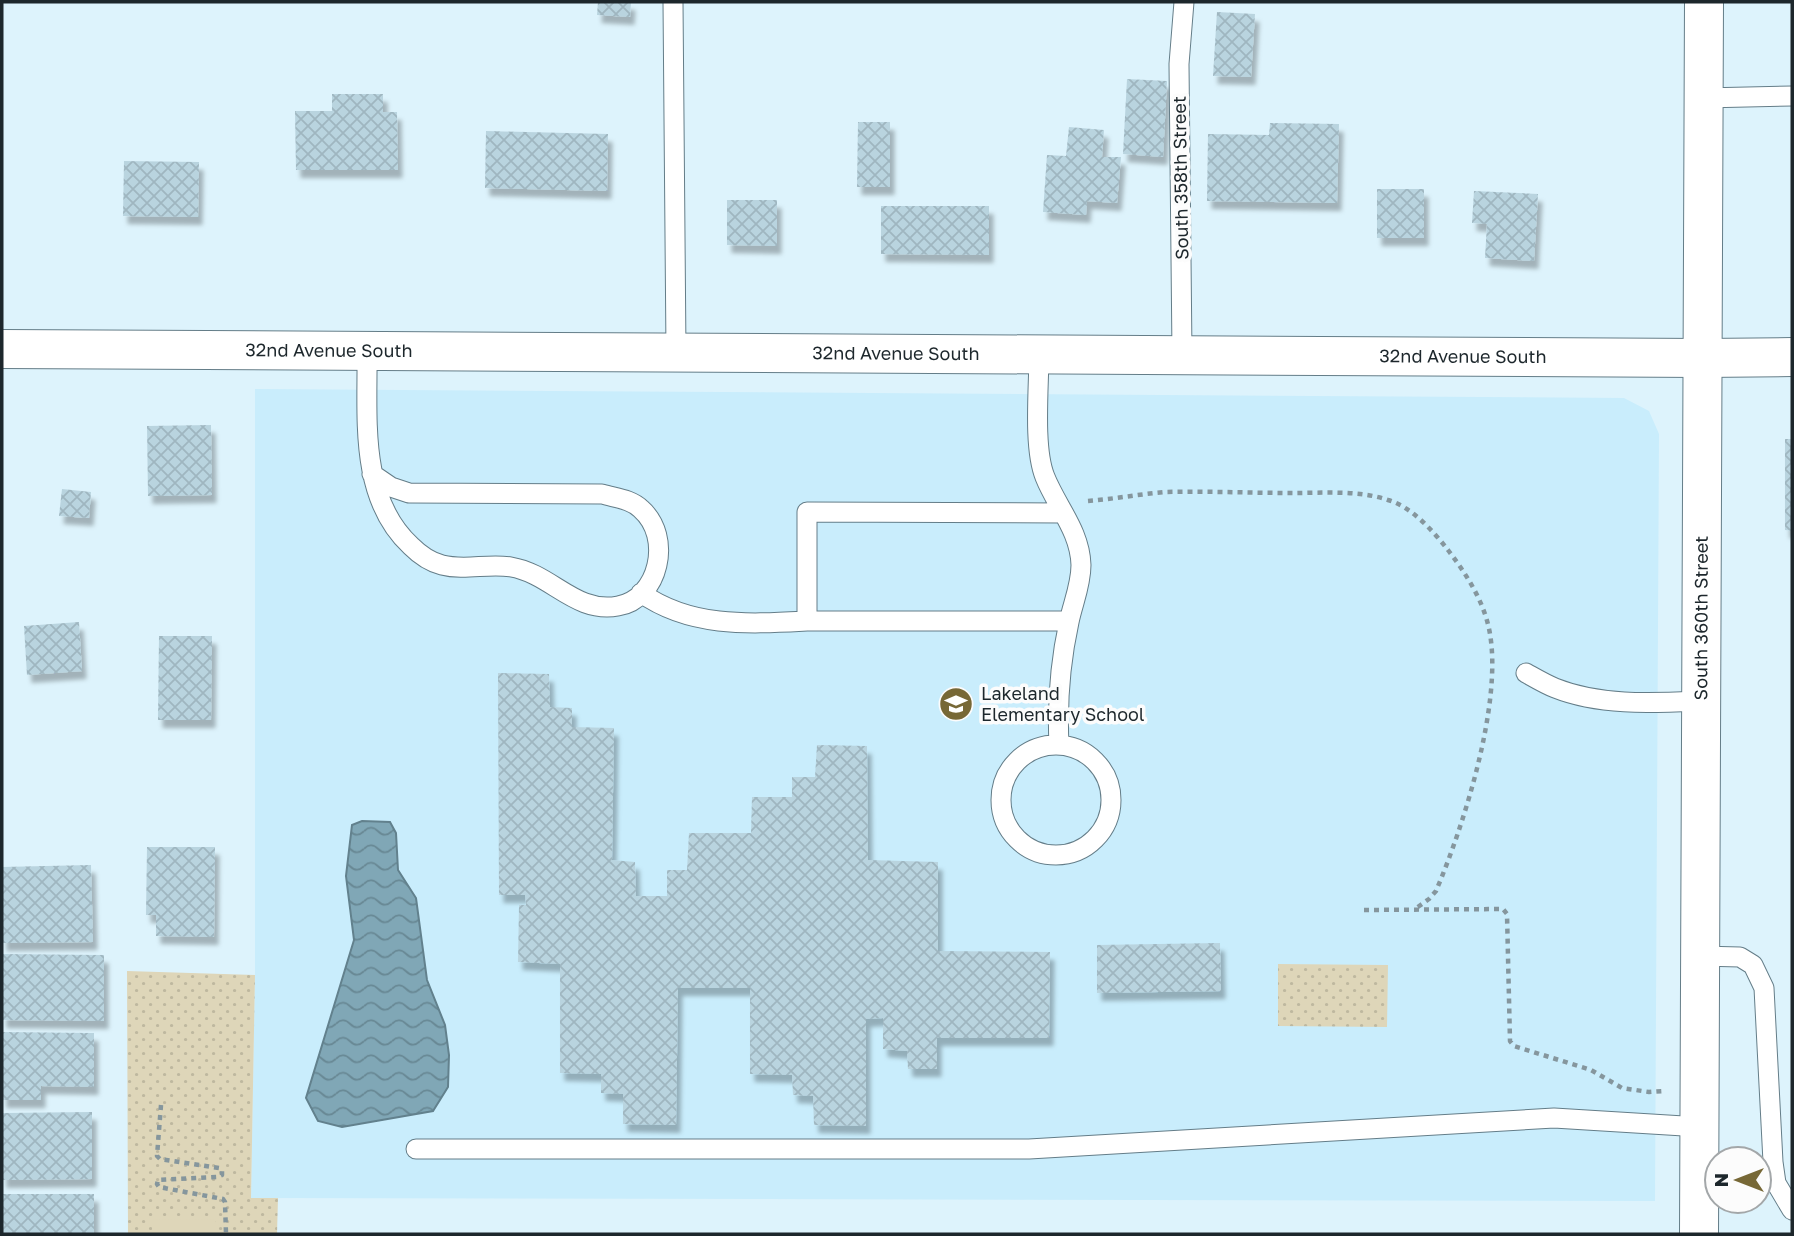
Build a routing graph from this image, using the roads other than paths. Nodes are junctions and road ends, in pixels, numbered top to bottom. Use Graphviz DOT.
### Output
graph roads {
  1 [pos="673,2"];
  2 [pos="1184,2"];
  3 [pos="1703,2"];
  4 [pos="1792,96"];
  5 [pos="1703,97"];
  6 [pos="2,349"];
  7 [pos="367,350"];
  8 [pos="676,352"];
  9 [pos="1039,354"];
  10 [pos="1182,354"];
  11 [pos="1792,357"];
  12 [pos="1703,358"];
  13 [pos="372,474"];
  14 [pos="1060,508"];
  15 [pos="641,593"];
  16 [pos="807,621"];
  17 [pos="1069,621"];
  18 [pos="1526,673"];
  19 [pos="1700,701"];
  20 [pos="1059,745"];
  21 [pos="1700,956"];
  22 [pos="1700,1127"];
  23 [pos="416,1149"];
  24 [pos="1792,1210"];
  25 [pos="1699,1234"];
  1 -- 8 [label="lane"];
  2 -- 10 [label="lane, South 358th Street"];
  3 -- 5 [label="street, South 360th Street"];
  4 -- 5 [label="lane"];
  5 -- 12 [label="street, South 360th Street"];
  6 -- 7 [label="street, 32nd Avenue South"];
  7 -- 8 [label="street, 32nd Avenue South"];
  7 -- 13 [label="lane"];
  8 -- 9 [label="street, 32nd Avenue South"];
  9 -- 10 [label="street, 32nd Avenue South"];
  9 -- 14 [label="lane"];
  10 -- 12 [label="street, 32nd Avenue South"];
  11 -- 12 [label="street, 32nd Avenue South"];
  12 -- 19 [label="street, South 360th Street"];
  13 -- 15 [label="lane"];
  13 -- 15 [label="lane"];
  14 -- 16 [label="lane"];
  14 -- 17 [label="lane"];
  15 -- 16 [label="lane"];
  16 -- 17 [label="lane"];
  17 -- 20 [label="lane"];
  18 -- 19 [label="lane"];
  19 -- 21 [label="street, South 360th Street"];
  20 -- 20 [label="lane"];
  21 -- 22 [label="street, South 360th Street"];
  21 -- 24 [label="lane"];
  22 -- 23 [label="lane"];
  22 -- 25 [label="street, South 360th Street"];
}
